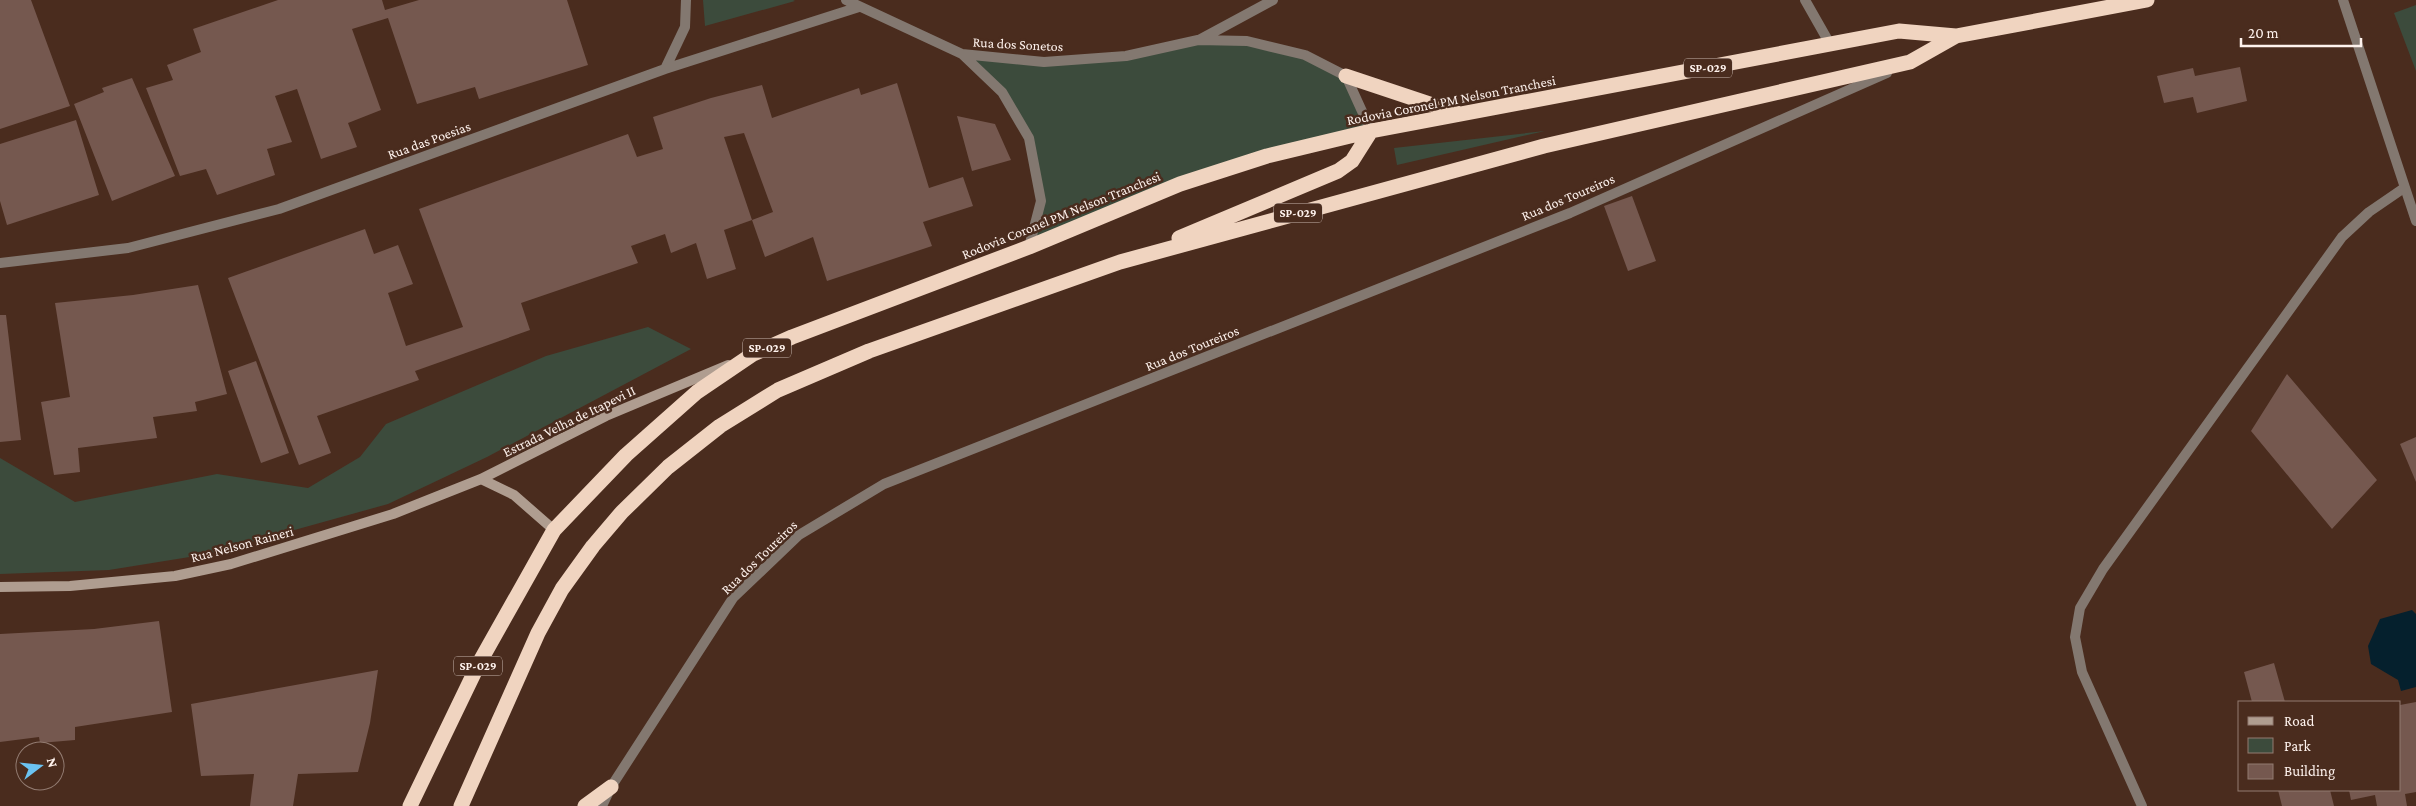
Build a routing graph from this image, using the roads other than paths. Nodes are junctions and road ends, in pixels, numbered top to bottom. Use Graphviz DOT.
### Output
graph roads {
  1 [pos="686,0"];
  2 [pos="846,0"];
  3 [pos="1273,0"];
  4 [pos="1805,0"];
  5 [pos="2147,0"];
  6 [pos="2343,0"];
  7 [pos="859,7"];
  8 [pos="1956,36"];
  9 [pos="1198,40"];
  10 [pos="1830,44"];
  11 [pos="962,54"];
  12 [pos="1910,62"];
  13 [pos="665,69"];
  14 [pos="1346,76"];
  15 [pos="1461,114"];
  16 [pos="1371,131"];
  17 [pos="2404,188"];
  18 [pos="2416,221"];
  19 [pos="1029,247"];
  20 [pos="1120,262"];
  21 [pos="0,264"];
  22 [pos="753,354"];
  23 [pos="481,479"];
  24 [pos="554,530"];
  25 [pos="0,587"];
  26 [pos="611,787"];
  27 [pos="410,806"];
  28 [pos="461,806"];
  29 [pos="585,806"];
  30 [pos="602,806"];
  31 [pos="2142,806"];
  1 -- 13 [label="street"];
  2 -- 7 [label="street, Rua dos Sonetos"];
  3 -- 9 [label="street, Rua dos Sonetos"];
  4 -- 10 [label="street"];
  5 -- 8 [label="highway, Rodovia Coronel PM Nelson Tranchesi / SP-029"];
  6 -- 17 [label="street"];
  7 -- 11 [label="street, Rua dos Sonetos"];
  7 -- 13 [label="street, Rua das Poesias"];
  8 -- 10 [label="highway, Rodovia Coronel PM Nelson Tranchesi / SP-029"];
  8 -- 12 [label="highway, Rodovia Coronel PM Nelson Tranchesi / SP-029"];
  9 -- 11 [label="street, Rua dos Sonetos"];
  9 -- 14 [label="street, Rua dos Sonetos"];
  10 -- 15 [label="highway, Rodovia Coronel PM Nelson Tranchesi / SP-029"];
  11 -- 19 [label="street"];
  12 -- 20 [label="highway, Rodovia Coronel PM Nelson Tranchesi / SP-029"];
  12 -- 26 [label="street, Rua dos Toureiros"];
  13 -- 21 [label="street, Rua das Poesias"];
  14 -- 15 [label="highway"];
  14 -- 16 [label="street"];
  15 -- 16 [label="highway, Rodovia Coronel PM Nelson Tranchesi / SP-029"];
  16 -- 19 [label="highway, Rodovia Coronel PM Nelson Tranchesi / SP-029"];
  16 -- 20 [label="highway"];
  17 -- 18 [label="street"];
  17 -- 31 [label="street"];
  19 -- 22 [label="highway, Rodovia Coronel PM Nelson Tranchesi / SP-029"];
  20 -- 28 [label="highway, Rodovia Coronel PM Nelson Tranchesi / SP-029"];
  22 -- 23 [label="main road, Estrada Velha de Itapevi II"];
  22 -- 24 [label="highway, Rodovia Coronel PM Nelson Tranchesi / SP-029"];
  23 -- 24 [label="main road"];
  23 -- 25 [label="main road, Rua Nelson Raineri"];
  24 -- 27 [label="highway, Rodovia Coronel PM Nelson Tranchesi / SP-029"];
  26 -- 29 [label="highway"];
  26 -- 30 [label="street, Rua dos Toureiros"];
}
